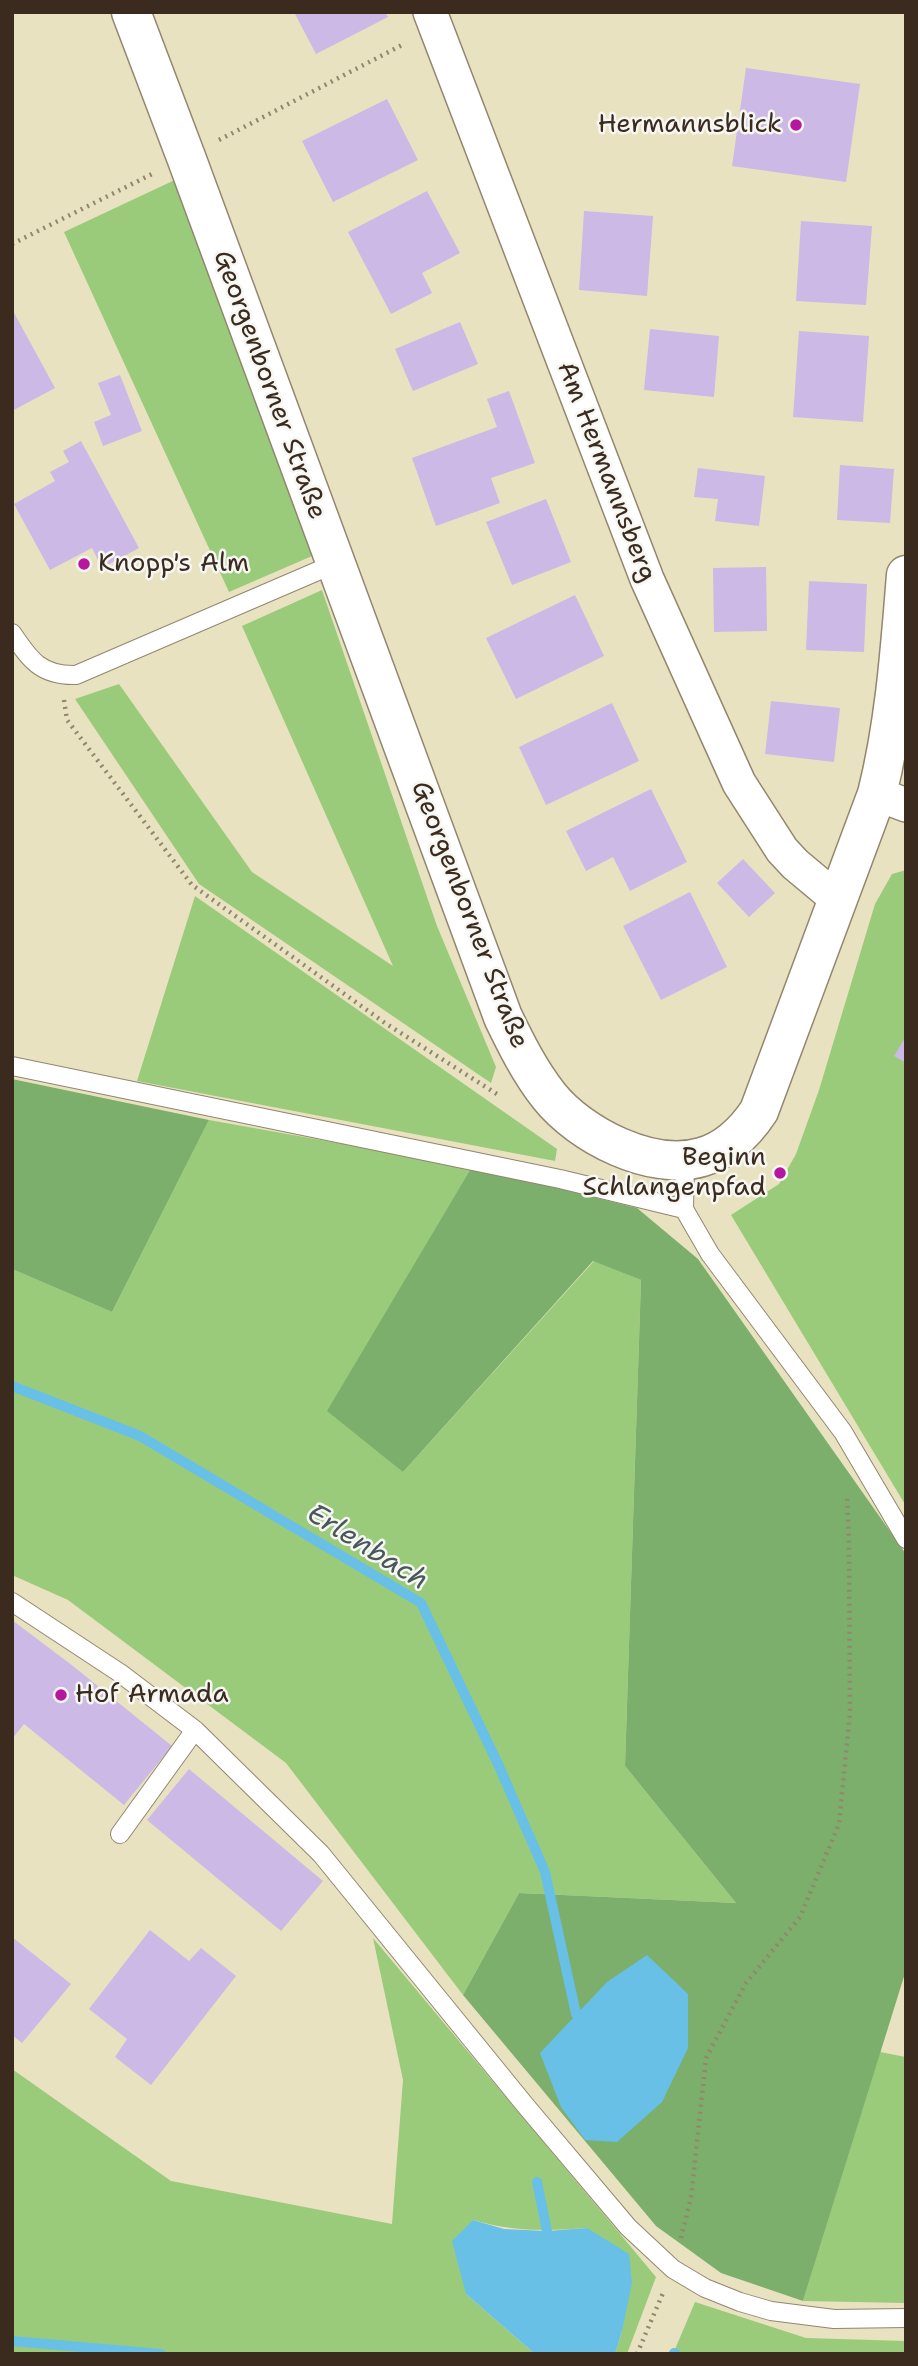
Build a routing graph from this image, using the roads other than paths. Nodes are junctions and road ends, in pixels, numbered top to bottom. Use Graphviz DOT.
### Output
graph roads {
  1 [pos="131,12"];
  2 [pos="430,12"];
  3 [pos="334,564"];
  4 [pos="906,575"];
  5 [pos="12,633"];
  6 [pos="892,800"];
  7 [pos="838,900"];
  8 [pos="12,1066"];
  9 [pos="685,1161"];
  10 [pos="684,1209"];
  11 [pos="906,1539"];
  12 [pos="12,1602"];
  13 [pos="195,1730"];
  14 [pos="120,1835"];
  15 [pos="906,2318"];
  1 -- 3 [label="main road, Georgenborner Straße"];
  2 -- 7 [label="street, Am Hermannsberg"];
  3 -- 5 [label="lane"];
  3 -- 9 [label="main road, Georgenborner Straße"];
  4 -- 6 [label="main road, Georgenborner Straße"];
  6 -- 7 [label="main road, Georgenborner Straße"];
  7 -- 9 [label="main road, Georgenborner Straße"];
  8 -- 10 [label="lane"];
  9 -- 10 [label="lane"];
  10 -- 11 [label="lane"];
  12 -- 13 [label="lane"];
  13 -- 14 [label="lane"];
  13 -- 15 [label="lane"];
}
